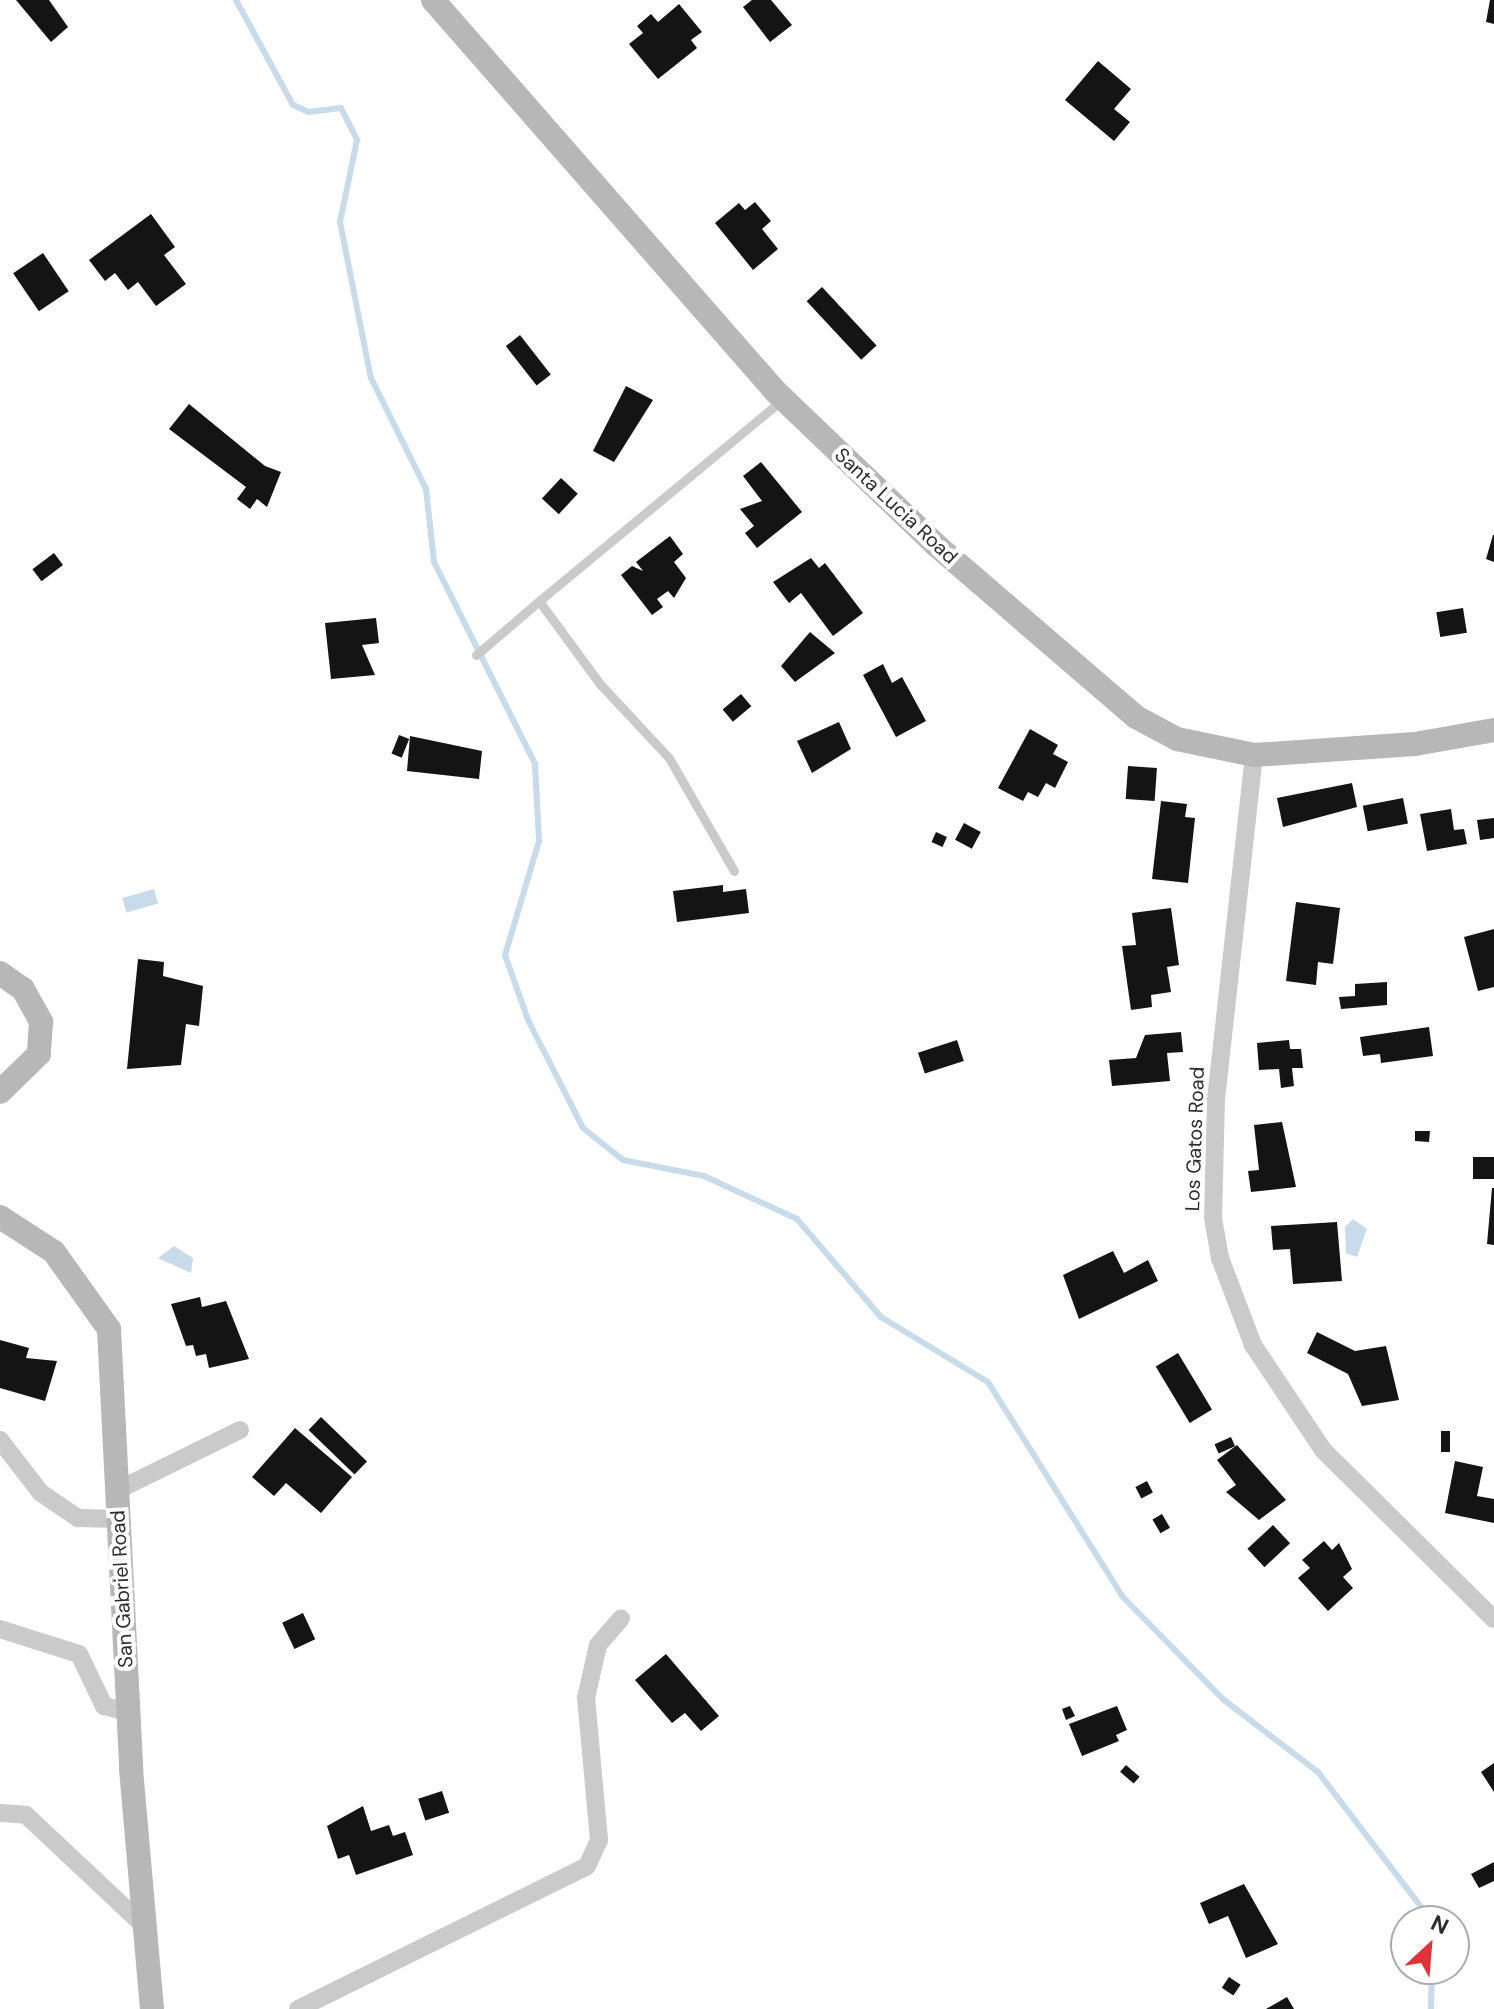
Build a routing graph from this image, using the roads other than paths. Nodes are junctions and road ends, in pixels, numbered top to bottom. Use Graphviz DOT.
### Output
graph roads {
  1 [pos="433,0"];
  2 [pos="783,399"];
  3 [pos="539,601"];
  4 [pos="476,655"];
  5 [pos="1494,730"];
  6 [pos="1254,755"];
  7 [pos="734,871"];
  8 [pos="0,973"];
  9 [pos="0,1092"];
  10 [pos="0,1217"];
  11 [pos="240,1430"];
  12 [pos="0,1440"];
  13 [pos="118,1490"];
  14 [pos="119,1519"];
  15 [pos="621,1619"];
  16 [pos="1494,1619"];
  17 [pos="0,1629"];
  18 [pos="128,1712"];
  19 [pos="0,1813"];
  20 [pos="144,1926"];
  21 [pos="152,2009"];
  22 [pos="298,2009"];
  1 -- 2 [label="street, Santa Lucia Road"];
  2 -- 3 [label="lane"];
  2 -- 6 [label="street, Santa Lucia Road"];
  3 -- 4 [label="lane"];
  3 -- 7 [label="lane"];
  5 -- 6 [label="street, Santa Lucia Road"];
  6 -- 16 [label="street, Los Gatos Road"];
  8 -- 9 [label="street"];
  10 -- 13 [label="street, San Gabriel Road"];
  11 -- 13 [label="street"];
  12 -- 14 [label="street"];
  13 -- 14 [label="street, San Gabriel Road"];
  14 -- 18 [label="street, San Gabriel Road"];
  15 -- 22 [label="street"];
  17 -- 18 [label="street"];
  18 -- 20 [label="street, San Gabriel Road"];
  19 -- 20 [label="street"];
  20 -- 21 [label="street, San Gabriel Road"];
}
